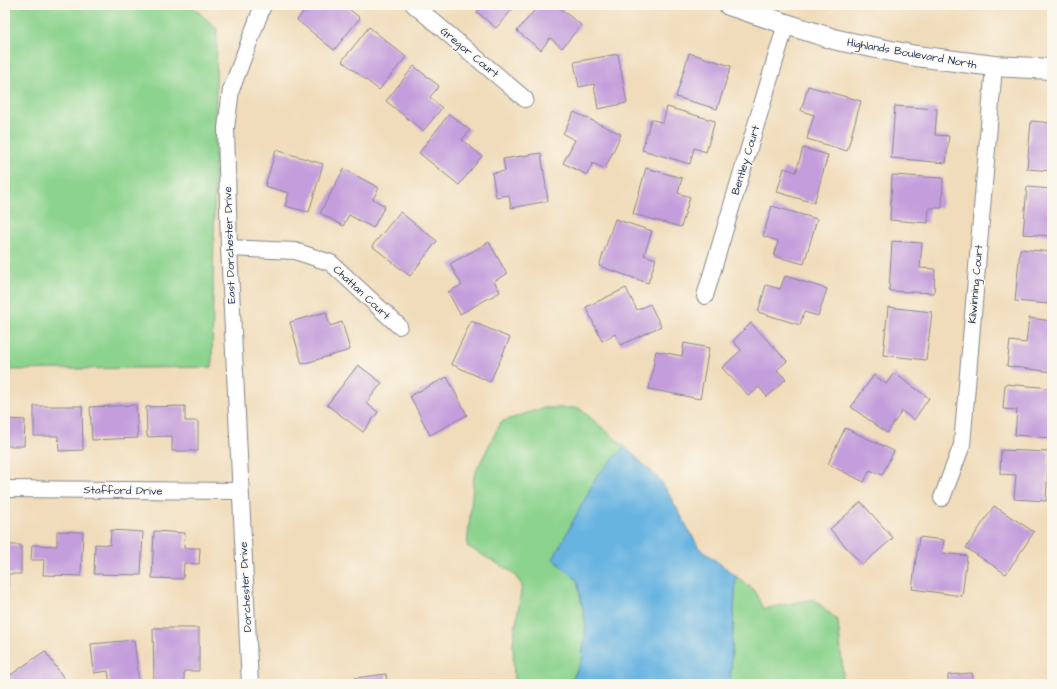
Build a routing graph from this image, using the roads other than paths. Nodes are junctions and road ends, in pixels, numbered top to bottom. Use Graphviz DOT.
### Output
graph roads {
  1 [pos="263,5"];
  2 [pos="414,5"];
  3 [pos="729,5"];
  4 [pos="786,24"];
  5 [pos="994,66"];
  6 [pos="1052,69"];
  7 [pos="525,99"];
  8 [pos="229,248"];
  9 [pos="705,296"];
  10 [pos="399,326"];
  11 [pos="5,489"];
  12 [pos="240,491"];
  13 [pos="942,498"];
  14 [pos="250,684"];
  1 -- 8 [label="street, East Dorchester Drive"];
  2 -- 7 [label="street, Gregor Court"];
  3 -- 4 [label="street, Highlands Boulevard North"];
  4 -- 5 [label="street, Highlands Boulevard North"];
  4 -- 9 [label="street, Bentley Court"];
  5 -- 6 [label="street, Highlands Boulevard North"];
  5 -- 13 [label="street, Kilwinning Court"];
  8 -- 10 [label="street, Chattan Court"];
  8 -- 12 [label="street, East Dorchester Drive"];
  11 -- 12 [label="street, Stafford Drive"];
  12 -- 14 [label="street, Dorchester Drive"];
}
